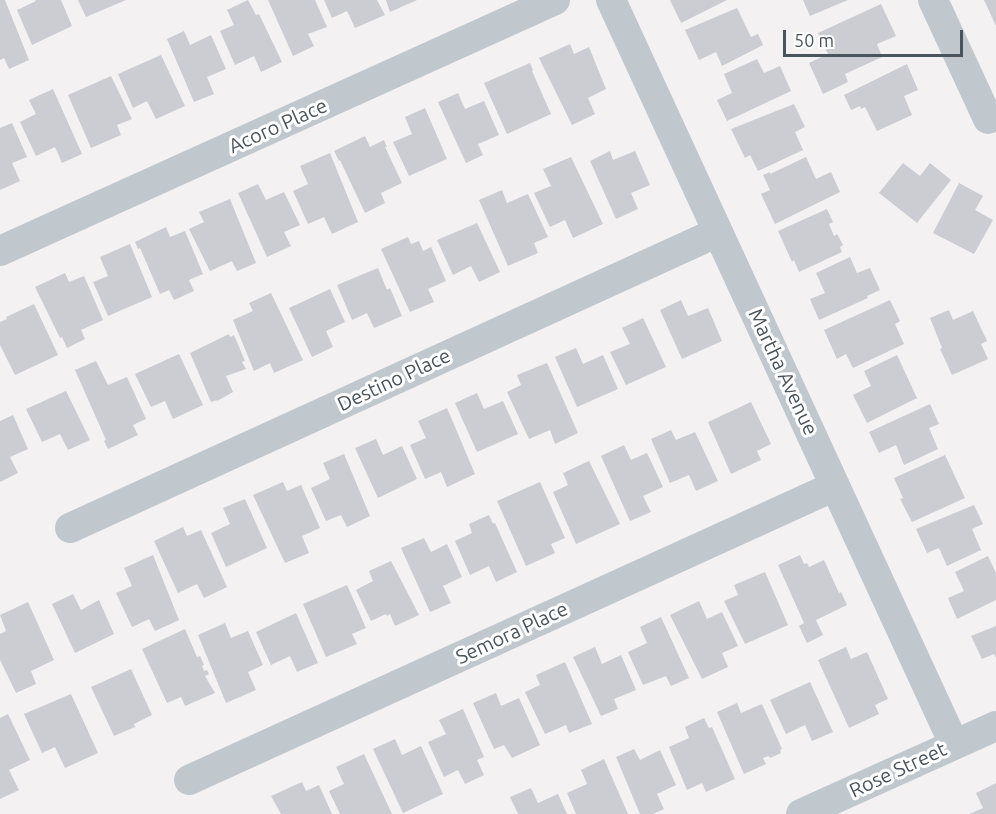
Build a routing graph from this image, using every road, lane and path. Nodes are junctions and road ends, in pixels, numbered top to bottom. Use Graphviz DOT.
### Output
graph roads {
  1 [pos="555,0"];
  2 [pos="611,0"];
  3 [pos="933,0"];
  4 [pos="992,117"];
  5 [pos="718,232"];
  6 [pos="0,251"];
  7 [pos="835,486"];
  8 [pos="70,528"];
  9 [pos="996,726"];
  10 [pos="954,744"];
  11 [pos="189,780"];
  12 [pos="801,814"];
  1 -- 6 [label="street, Acoro Place"];
  2 -- 5 [label="street, Martha Avenue"];
  3 -- 4 [label="street"];
  5 -- 7 [label="street, Martha Avenue"];
  5 -- 8 [label="street, Destino Place"];
  7 -- 10 [label="street, Martha Avenue"];
  7 -- 11 [label="street, Semora Place"];
  9 -- 10 [label="street, Rose Street"];
  10 -- 12 [label="street, Rose Street"];
}
